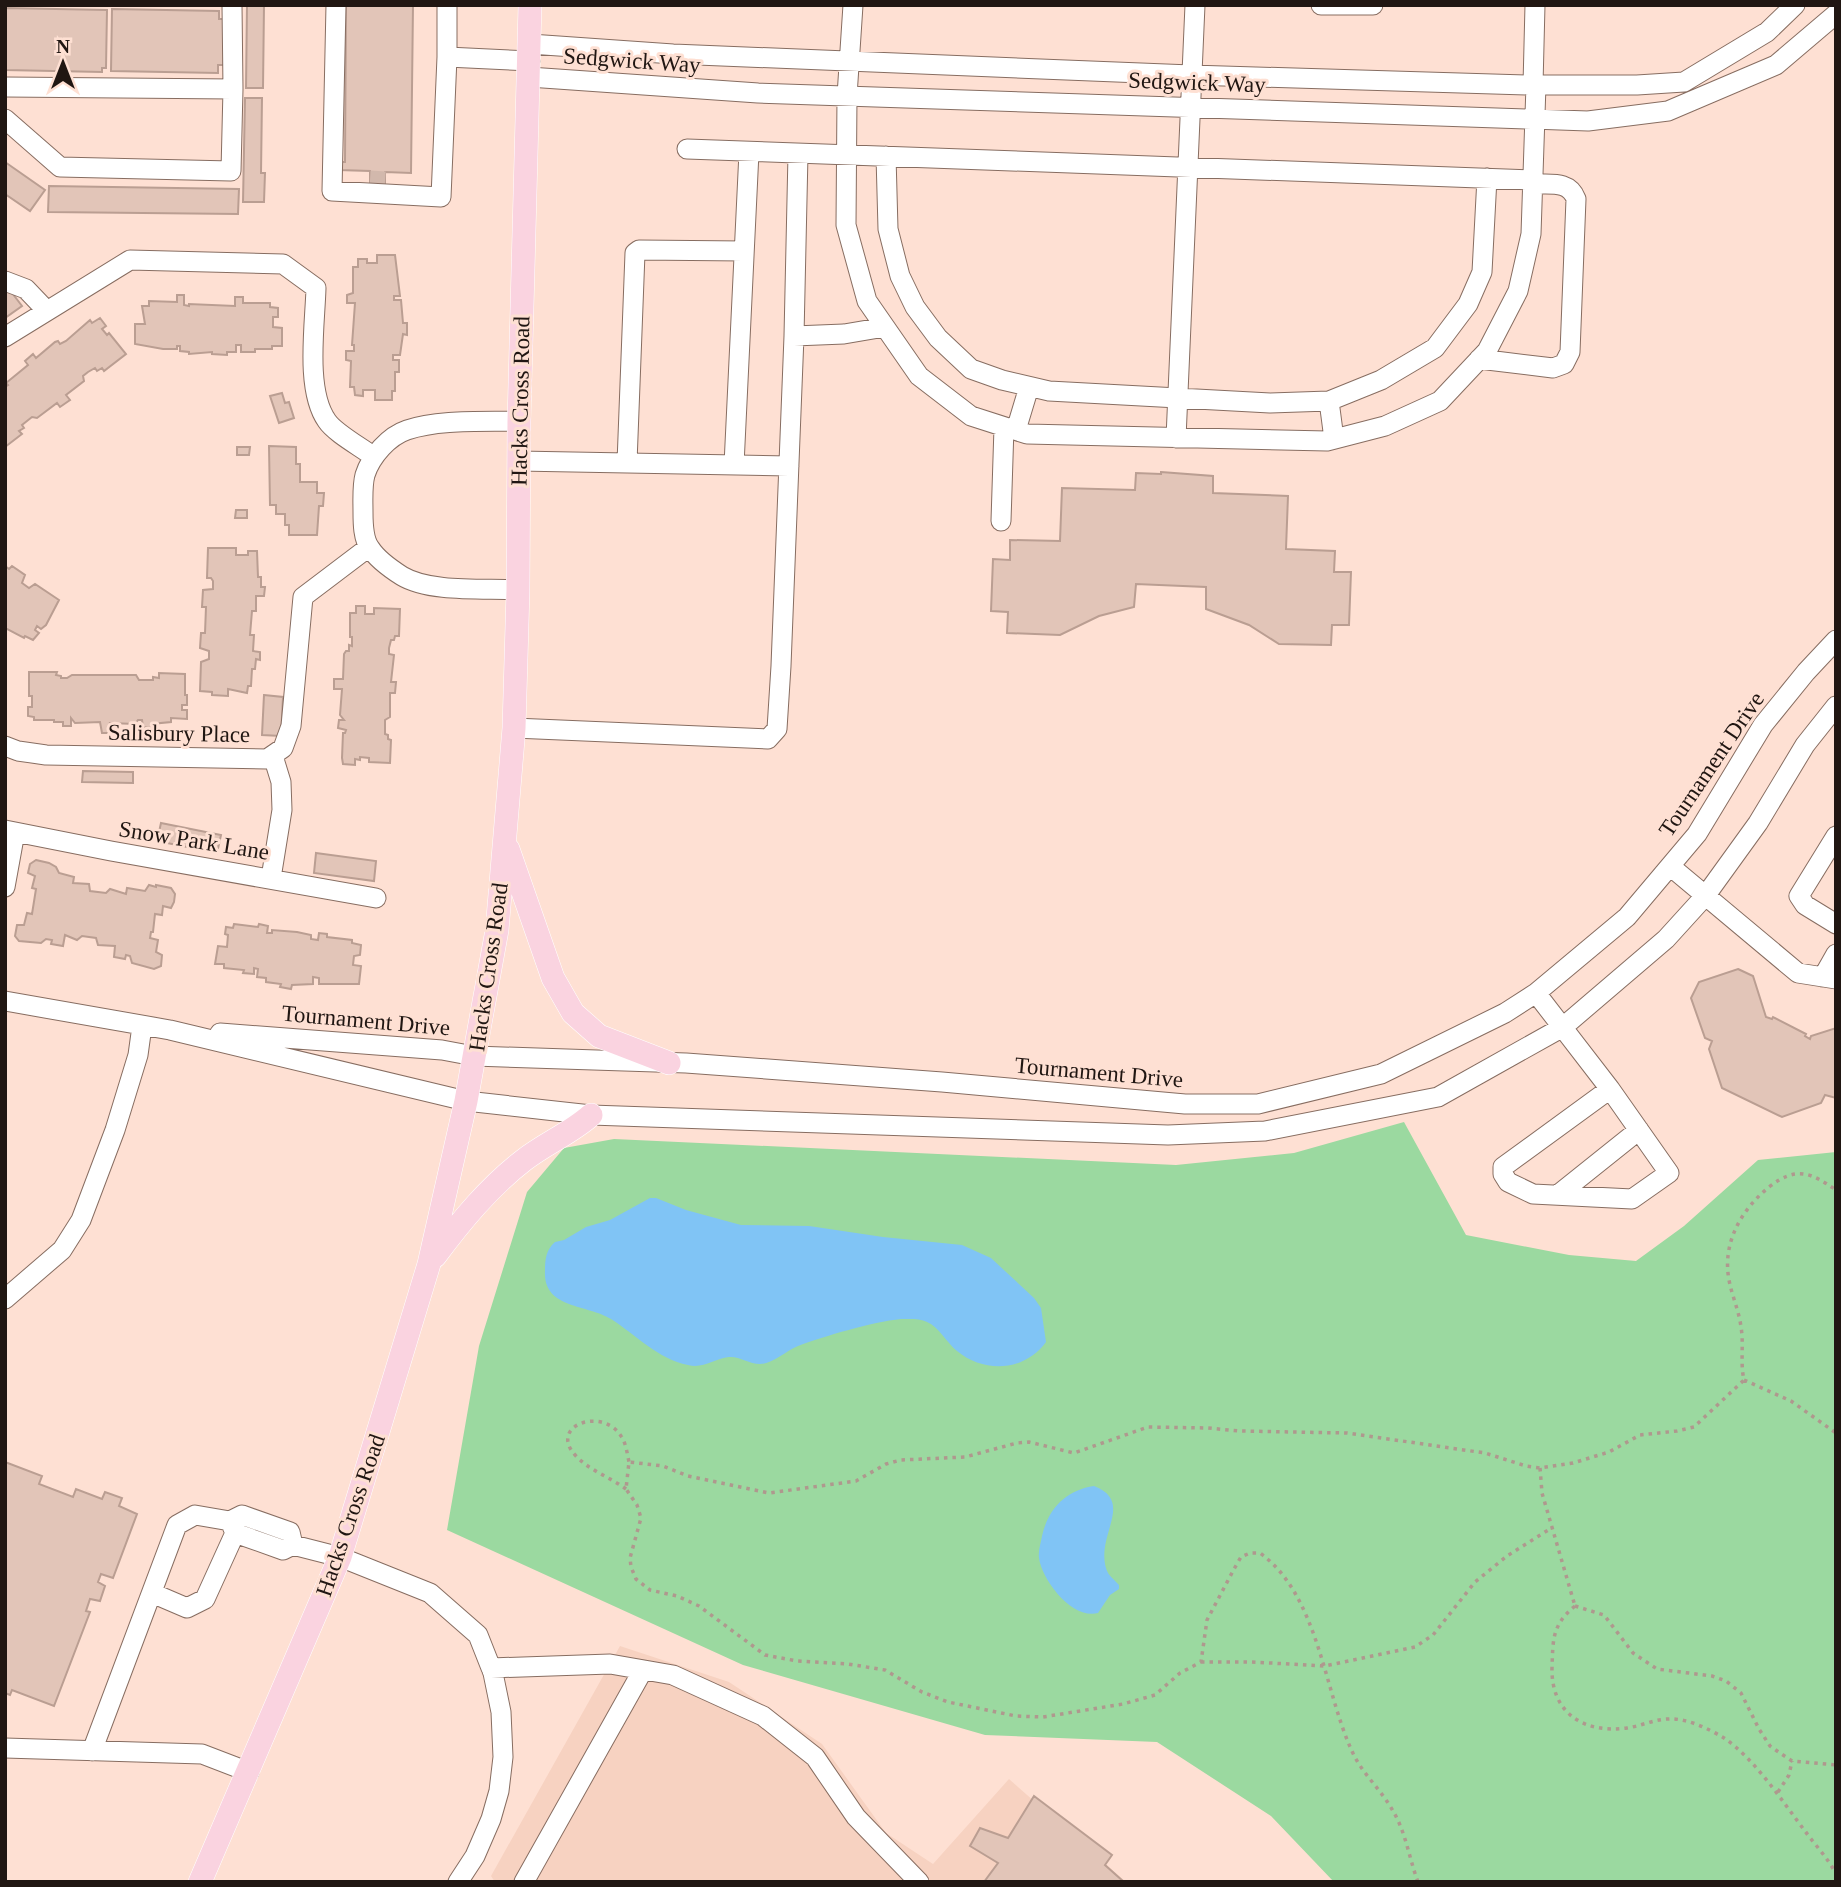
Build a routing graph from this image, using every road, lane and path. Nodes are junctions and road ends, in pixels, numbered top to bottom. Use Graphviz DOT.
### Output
graph roads {
  1 [pos="232,5"];
  2 [pos="336,5"];
  3 [pos="447,5"];
  4 [pos="530,5"];
  5 [pos="853,5"];
  6 [pos="1195,5"];
  7 [pos="1321,5"];
  8 [pos="1373,5"];
  9 [pos="1535,5"];
  10 [pos="1795,5"];
  11 [pos="1836,15"];
  12 [pos="447,57"];
  13 [pos="529,61"];
  14 [pos="849,61"];
  15 [pos="1191,75"];
  16 [pos="1534,85"];
  17 [pos="5,87"];
  18 [pos="233,89"];
  19 [pos="847,96"];
  20 [pos="1190,107"];
  21 [pos="1536,118"];
  22 [pos="5,119"];
  23 [pos="687,149"];
  24 [pos="749,152"];
  25 [pos="798,154"];
  26 [pos="846,155"];
  27 [pos="886,156"];
  28 [pos="1187,167"];
  29 [pos="1488,178"];
  30 [pos="1533,182"];
  31 [pos="353,192"];
  32 [pos="408,195"];
  33 [pos="744,251"];
  34 [pos="5,281"];
  35 [pos="47,311"];
  36 [pos="884,327"];
  37 [pos="794,336"];
  38 [pos="5,337"];
  39 [pos="1479,359"];
  40 [pos="1029,387"];
  41 [pos="1177,399"];
  42 [pos="1329,401"];
  43 [pos="519,421"];
  44 [pos="1010,429"];
  45 [pos="1175,438"];
  46 [pos="1334,439"];
  47 [pos="374,457"];
  48 [pos="519,461"];
  49 [pos="627,463"];
  50 [pos="734,465"];
  51 [pos="789,466"];
  52 [pos="1001,521"];
  53 [pos="369,547"];
  54 [pos="518,590"];
  55 [pos="1836,640"];
  56 [pos="1836,706"];
  57 [pos="514,728"];
  58 [pos="5,746"];
  59 [pos="273,756"];
  60 [pos="10,831"];
  61 [pos="1836,836"];
  62 [pos="504,839"];
  63 [pos="1670,866"];
  64 [pos="271,878"];
  65 [pos="5,887"];
  66 [pos="1706,895"];
  67 [pos="376,898"];
  68 [pos="1836,924"];
  69 [pos="1836,954"];
  70 [pos="1829,978"];
  71 [pos="1536,993"];
  72 [pos="5,1000"];
  73 [pos="142,1026"];
  74 [pos="1563,1027"];
  75 [pos="170,1030"];
  76 [pos="474,1056"];
  77 [pos="669,1063"];
  78 [pos="1611,1088"];
  79 [pos="466,1101"];
  80 [pos="591,1115"];
  81 [pos="1639,1130"];
  82 [pos="1836,1190"];
  83 [pos="1559,1194"];
  84 [pos="429,1264"];
  85 [pos="5,1299"];
  86 [pos="1744,1380"];
  87 [pos="1836,1433"];
  88 [pos="629,1462"];
  89 [pos="1540,1468"];
  90 [pos="626,1489"];
  91 [pos="233,1527"];
  92 [pos="1553,1527"];
  93 [pos="340,1557"];
  94 [pos="152,1593"];
  95 [pos="1574,1606"];
  96 [pos="1201,1662"];
  97 [pos="1325,1666"];
  98 [pos="491,1668"];
  99 [pos="643,1670"];
  100 [pos="5,1748"];
  101 [pos="92,1751"];
  102 [pos="1793,1761"];
  103 [pos="1836,1765"];
  104 [pos="249,1772"];
  105 [pos="1778,1792"];
  106 [pos="1836,1874"];
  107 [pos="200,1882"];
  108 [pos="458,1882"];
  109 [pos="524,1882"];
  110 [pos="919,1882"];
  111 [pos="1418,1882"];
  1 -- 18 [label="street"];
  2 -- 31 [label="street"];
  3 -- 12 [label="street"];
  4 -- 13 [label="main road, Hacks Cross Road"];
  5 -- 14 [label="street"];
  6 -- 15 [label="street"];
  7 -- 8 [label="street"];
  9 -- 16 [label="street"];
  10 -- 16 [label="street, Sedgwick Way"];
  11 -- 21 [label="street, Sedgwick Way"];
  12 -- 13 [label="street"];
  12 -- 32 [label="street"];
  13 -- 14 [label="street, Sedgwick Way"];
  13 -- 19 [label="street, Sedgwick Way"];
  13 -- 43 [label="main road, Hacks Cross Road"];
  14 -- 15 [label="street, Sedgwick Way"];
  14 -- 19 [label="street"];
  15 -- 16 [label="street, Sedgwick Way"];
  15 -- 20 [label="street"];
  16 -- 21 [label="street"];
  17 -- 18 [label="street"];
  18 -- 22 [label="street"];
  19 -- 20 [label="street, Sedgwick Way"];
  19 -- 26 [label="street"];
  20 -- 21 [label="street, Sedgwick Way"];
  20 -- 28 [label="street"];
  21 -- 30 [label="street"];
  23 -- 24 [label="street"];
  24 -- 25 [label="street"];
  24 -- 33 [label="street"];
  25 -- 26 [label="street"];
  25 -- 37 [label="street"];
  26 -- 27 [label="street"];
  26 -- 36 [label="street"];
  27 -- 28 [label="street"];
  27 -- 40 [label="street"];
  28 -- 29 [label="street"];
  28 -- 41 [label="street"];
  29 -- 30 [label="street"];
  29 -- 42 [label="street"];
  30 -- 39 [label="street"];
  30 -- 39 [label="street"];
  31 -- 32 [label="street"];
  31 -- 32 [label="street"];
  33 -- 49 [label="street"];
  33 -- 50 [label="street"];
  34 -- 35 [label="street"];
  35 -- 38 [label="street"];
  35 -- 47 [label="street"];
  36 -- 37 [label="street"];
  36 -- 44 [label="street"];
  37 -- 51 [label="street"];
  39 -- 46 [label="street"];
  40 -- 41 [label="street"];
  40 -- 44 [label="street"];
  41 -- 42 [label="street"];
  41 -- 45 [label="street"];
  42 -- 46 [label="street"];
  43 -- 47 [label="street"];
  43 -- 48 [label="main road, Hacks Cross Road"];
  44 -- 45 [label="street"];
  44 -- 52 [label="street"];
  45 -- 46 [label="street"];
  47 -- 53 [label="street"];
  48 -- 49 [label="street"];
  48 -- 54 [label="main road, Hacks Cross Road"];
  49 -- 50 [label="street"];
  50 -- 51 [label="street"];
  51 -- 57 [label="street"];
  53 -- 54 [label="street"];
  53 -- 59 [label="street, Salisbury Place"];
  54 -- 57 [label="main road, Hacks Cross Road"];
  55 -- 63 [label="street, Tournament Drive"];
  56 -- 66 [label="street, Tournament Drive"];
  57 -- 62 [label="main road, Hacks Cross Road"];
  58 -- 59 [label="street, Salisbury Place"];
  59 -- 64 [label="street"];
  60 -- 64 [label="street, Snow Park Lane"];
  60 -- 65 [label="street"];
  61 -- 68 [label="street"];
  62 -- 76 [label="main road, Hacks Cross Road"];
  62 -- 77 [label="main road"];
  63 -- 66 [label="street"];
  63 -- 71 [label="street, Tournament Drive"];
  64 -- 67 [label="street, Snow Park Lane"];
  66 -- 70 [label="street"];
  66 -- 74 [label="street, Tournament Drive"];
  69 -- 70 [label="street"];
  71 -- 74 [label="street"];
  71 -- 77 [label="street, Tournament Drive"];
  72 -- 73 [label="street, Tournament Drive"];
  73 -- 75 [label="street, Tournament Drive"];
  73 -- 85 [label="street"];
  74 -- 78 [label="street"];
  74 -- 80 [label="street, Tournament Drive"];
  75 -- 76 [label="street, Tournament Drive"];
  75 -- 79 [label="street, Tournament Drive"];
  76 -- 77 [label="street, Tournament Drive"];
  76 -- 79 [label="main road, Hacks Cross Road"];
  78 -- 81 [label="street"];
  78 -- 83 [label="street"];
  79 -- 80 [label="street, Tournament Drive"];
  79 -- 84 [label="main road, Hacks Cross Road"];
  80 -- 84 [label="main road"];
  81 -- 83 [label="street"];
  81 -- 83 [label="street"];
  82 -- 86 [label="path"];
  84 -- 93 [label="main road, Hacks Cross Road"];
  86 -- 87 [label="path"];
  86 -- 89 [label="path"];
  88 -- 89 [label="path"];
  88 -- 90 [label="path"];
  88 -- 90 [label="path"];
  89 -- 92 [label="path"];
  90 -- 96 [label="path"];
  91 -- 93 [label="street"];
  91 -- 94 [label="street"];
  91 -- 94 [label="street"];
  92 -- 95 [label="path"];
  92 -- 97 [label="path"];
  93 -- 98 [label="street"];
  93 -- 104 [label="main road, Hacks Cross Road"];
  94 -- 101 [label="street"];
  95 -- 102 [label="path"];
  95 -- 105 [label="path"];
  96 -- 97 [label="path"];
  96 -- 97 [label="path"];
  97 -- 111 [label="path"];
  98 -- 99 [label="street"];
  98 -- 108 [label="street"];
  99 -- 109 [label="street"];
  99 -- 110 [label="street"];
  100 -- 101 [label="street"];
  101 -- 104 [label="street"];
  102 -- 103 [label="path"];
  102 -- 105 [label="path"];
  104 -- 107 [label="main road, Hacks Cross Road"];
  105 -- 106 [label="path"];
}
